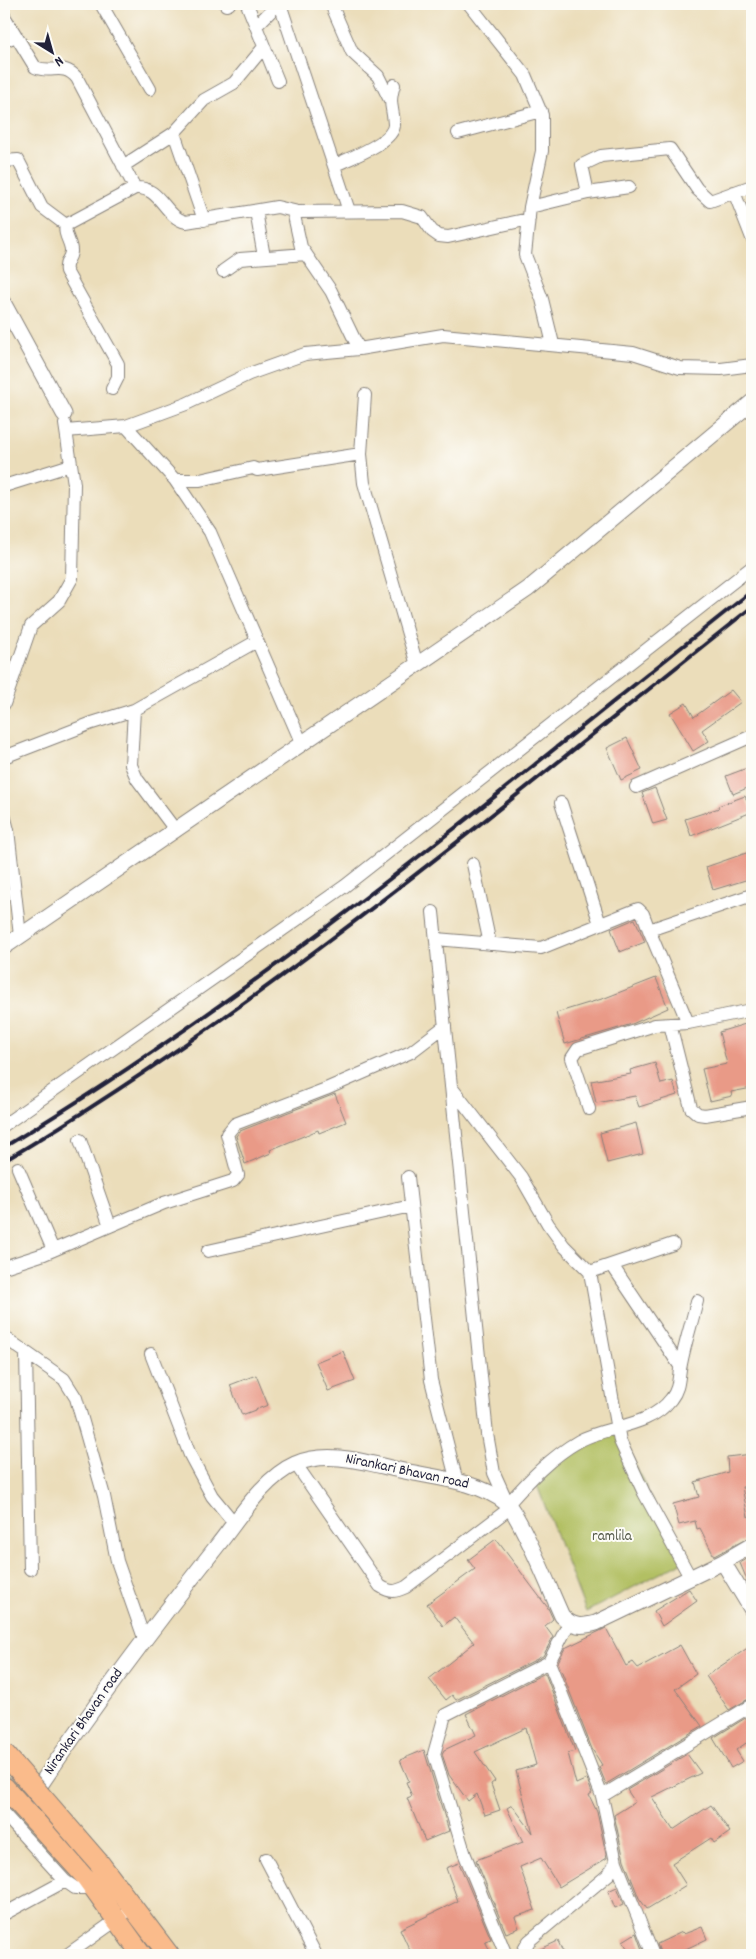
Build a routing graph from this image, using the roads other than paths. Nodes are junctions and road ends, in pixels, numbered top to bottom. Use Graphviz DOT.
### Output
graph roads {
  1 [pos="101,4"];
  2 [pos="247,4"];
  3 [pos="279,4"];
  4 [pos="331,4"];
  5 [pos="469,4"];
  6 [pos="4,16"];
  7 [pos="256,26"];
  8 [pos="16,36"];
  9 [pos="4,41"];
  10 [pos="264,47"];
  11 [pos="278,81"];
  12 [pos="394,85"];
  13 [pos="150,89"];
  14 [pos="390,100"];
  15 [pos="541,111"];
  16 [pos="174,133"];
  17 [pos="458,134"];
  18 [pos="4,161"];
  19 [pos="335,165"];
  20 [pos="123,166"];
  21 [pos="752,186"];
  22 [pos="629,187"];
  23 [pos="135,188"];
  24 [pos="734,192"];
  25 [pos="588,193"];
  26 [pos="256,211"];
  27 [pos="293,211"];
  28 [pos="349,211"];
  29 [pos="529,213"];
  30 [pos="204,220"];
  31 [pos="66,225"];
  32 [pos="752,238"];
  33 [pos="306,254"];
  34 [pos="264,257"];
  35 [pos="223,271"];
  36 [pos="4,304"];
  37 [pos="553,344"];
  38 [pos="359,349"];
  39 [pos="752,365"];
  40 [pos="112,389"];
  41 [pos="365,395"];
  42 [pos="752,402"];
  43 [pos="64,414"];
  44 [pos="126,426"];
  45 [pos="66,431"];
  46 [pos="361,454"];
  47 [pos="72,464"];
  48 [pos="175,480"];
  49 [pos="4,486"];
  50 [pos="752,567"];
  51 [pos="257,641"];
  52 [pos="417,665"];
  53 [pos="4,704"];
  54 [pos="134,710"];
  55 [pos="752,736"];
  56 [pos="302,744"];
  57 [pos="4,758"];
  58 [pos="636,787"];
  59 [pos="561,803"];
  60 [pos="4,815"];
  61 [pos="176,831"];
  62 [pos="473,864"];
  63 [pos="752,895"];
  64 [pos="433,912"];
  65 [pos="600,924"];
  66 [pos="649,930"];
  67 [pos="20,936"];
  68 [pos="436,939"];
  69 [pos="490,944"];
  70 [pos="4,947"];
  71 [pos="752,1010"];
  72 [pos="670,1024"];
  73 [pos="688,1024"];
  74 [pos="445,1026"];
  75 [pos="451,1087"];
  76 [pos="752,1107"];
  77 [pos="589,1109"];
  78 [pos="4,1125"];
  79 [pos="80,1140"];
  80 [pos="18,1168"];
  81 [pos="408,1177"];
  82 [pos="411,1206"];
  83 [pos="110,1226"];
  84 [pos="673,1244"];
  85 [pos="53,1250"];
  86 [pos="208,1251"];
  87 [pos="612,1265"];
  88 [pos="4,1267"];
  89 [pos="590,1272"];
  90 [pos="697,1301"];
  91 [pos="4,1337"];
  92 [pos="26,1352"];
  93 [pos="151,1354"];
  94 [pos="680,1366"];
  95 [pos="618,1429"];
  96 [pos="296,1463"];
  97 [pos="457,1482"];
  98 [pos="509,1506"];
  99 [pos="235,1524"];
  100 [pos="752,1545"];
  101 [pos="723,1562"];
  102 [pos="30,1569"];
  103 [pos="690,1577"];
  104 [pos="752,1610"];
  105 [pos="569,1623"];
  106 [pos="144,1638"];
  107 [pos="549,1662"];
  108 [pos="752,1705"];
  109 [pos="4,1753"];
  110 [pos="4,1787"];
  111 [pos="602,1796"];
  112 [pos="4,1814"];
  113 [pos="266,1859"];
  114 [pos="616,1862"];
  115 [pos="93,1876"];
  116 [pos="65,1881"];
  117 [pos="133,1909"];
  118 [pos="4,1914"];
  119 [pos="116,1920"];
  120 [pos="67,1955"];
  121 [pos="142,1955"];
  122 [pos="169,1955"];
  123 [pos="316,1955"];
  124 [pos="506,1955"];
  125 [pos="521,1955"];
  126 [pos="654,1955"];
  1 -- 13 [label="street"];
  2 -- 7 [label="street"];
  3 -- 7 [label="street"];
  3 -- 19 [label="street"];
  4 -- 14 [label="street"];
  5 -- 15 [label="street"];
  6 -- 8 [label="street"];
  7 -- 10 [label="street"];
  8 -- 9 [label="street"];
  8 -- 20 [label="street"];
  10 -- 11 [label="street"];
  10 -- 16 [label="street"];
  12 -- 14 [label="street"];
  14 -- 19 [label="street"];
  15 -- 17 [label="street"];
  15 -- 29 [label="street"];
  16 -- 20 [label="street"];
  16 -- 30 [label="street"];
  18 -- 31 [label="street"];
  19 -- 28 [label="street"];
  20 -- 23 [label="street"];
  21 -- 24 [label="street"];
  22 -- 25 [label="street"];
  23 -- 30 [label="street"];
  23 -- 31 [label="street"];
  24 -- 25 [label="street"];
  24 -- 32 [label="street"];
  25 -- 29 [label="street"];
  26 -- 27 [label="street"];
  26 -- 30 [label="street"];
  26 -- 34 [label="street"];
  27 -- 28 [label="street"];
  27 -- 33 [label="street"];
  28 -- 29 [label="street"];
  29 -- 37 [label="street"];
  31 -- 40 [label="street"];
  33 -- 34 [label="street"];
  33 -- 38 [label="street"];
  34 -- 35 [label="street"];
  36 -- 43 [label="street"];
  37 -- 38 [label="street"];
  37 -- 39 [label="street"];
  38 -- 44 [label="street"];
  41 -- 46 [label="street"];
  42 -- 52 [label="street"];
  43 -- 45 [label="street"];
  44 -- 45 [label="street"];
  44 -- 48 [label="street"];
  45 -- 47 [label="street"];
  46 -- 48 [label="street"];
  46 -- 52 [label="street"];
  47 -- 49 [label="street"];
  47 -- 53 [label="street"];
  48 -- 51 [label="street"];
  50 -- 78 [label="street"];
  51 -- 54 [label="street"];
  51 -- 56 [label="street"];
  52 -- 56 [label="street"];
  54 -- 57 [label="street"];
  54 -- 61 [label="street"];
  55 -- 58 [label="street"];
  56 -- 61 [label="street"];
  59 -- 65 [label="street"];
  60 -- 67 [label="street"];
  61 -- 67 [label="street"];
  62 -- 69 [label="street"];
  63 -- 66 [label="street"];
  64 -- 68 [label="street"];
  65 -- 66 [label="street"];
  65 -- 69 [label="street"];
  66 -- 73 [label="street"];
  67 -- 70 [label="street"];
  68 -- 69 [label="street"];
  68 -- 74 [label="street"];
  71 -- 73 [label="street"];
  72 -- 73 [label="street"];
  72 -- 76 [label="street"];
  72 -- 77 [label="street"];
  74 -- 75 [label="street"];
  74 -- 83 [label="street"];
  75 -- 89 [label="street"];
  75 -- 98 [label="street"];
  79 -- 83 [label="street"];
  80 -- 85 [label="street"];
  81 -- 82 [label="street"];
  82 -- 86 [label="street"];
  82 -- 97 [label="street"];
  83 -- 85 [label="street"];
  84 -- 87 [label="street"];
  85 -- 88 [label="street"];
  87 -- 89 [label="street"];
  87 -- 94 [label="street"];
  89 -- 95 [label="street"];
  90 -- 94 [label="street"];
  91 -- 92 [label="street"];
  92 -- 102 [label="street"];
  92 -- 106 [label="street"];
  93 -- 99 [label="street"];
  94 -- 95 [label="street"];
  95 -- 98 [label="street"];
  95 -- 103 [label="street"];
  96 -- 97 [label="street, Nirankari Bhavan road"];
  96 -- 98 [label="street"];
  96 -- 99 [label="street, Nirankari Bhavan road"];
  97 -- 98 [label="street, Nirankari Bhavan road"];
  98 -- 105 [label="street"];
  99 -- 106 [label="street, Nirankari Bhavan road"];
  100 -- 101 [label="street"];
  101 -- 103 [label="street"];
  101 -- 104 [label="street"];
  103 -- 105 [label="street"];
  105 -- 107 [label="street"];
  106 -- 115 [label="street, Nirankari Bhavan road"];
  107 -- 111 [label="street"];
  107 -- 124 [label="street"];
  108 -- 111 [label="street"];
  109 -- 115 [label="main road, bridge"];
  110 -- 115 [label="main road"];
  111 -- 114 [label="street"];
  112 -- 116 [label="street"];
  113 -- 123 [label="street"];
  114 -- 125 [label="street"];
  114 -- 126 [label="street"];
  115 -- 116 [label="street"];
  115 -- 117 [label="main road"];
  115 -- 119 [label="main road"];
  116 -- 118 [label="street"];
  117 -- 119 [label="street"];
  117 -- 122 [label="main road"];
  119 -- 120 [label="street"];
  119 -- 121 [label="main road"];
}
